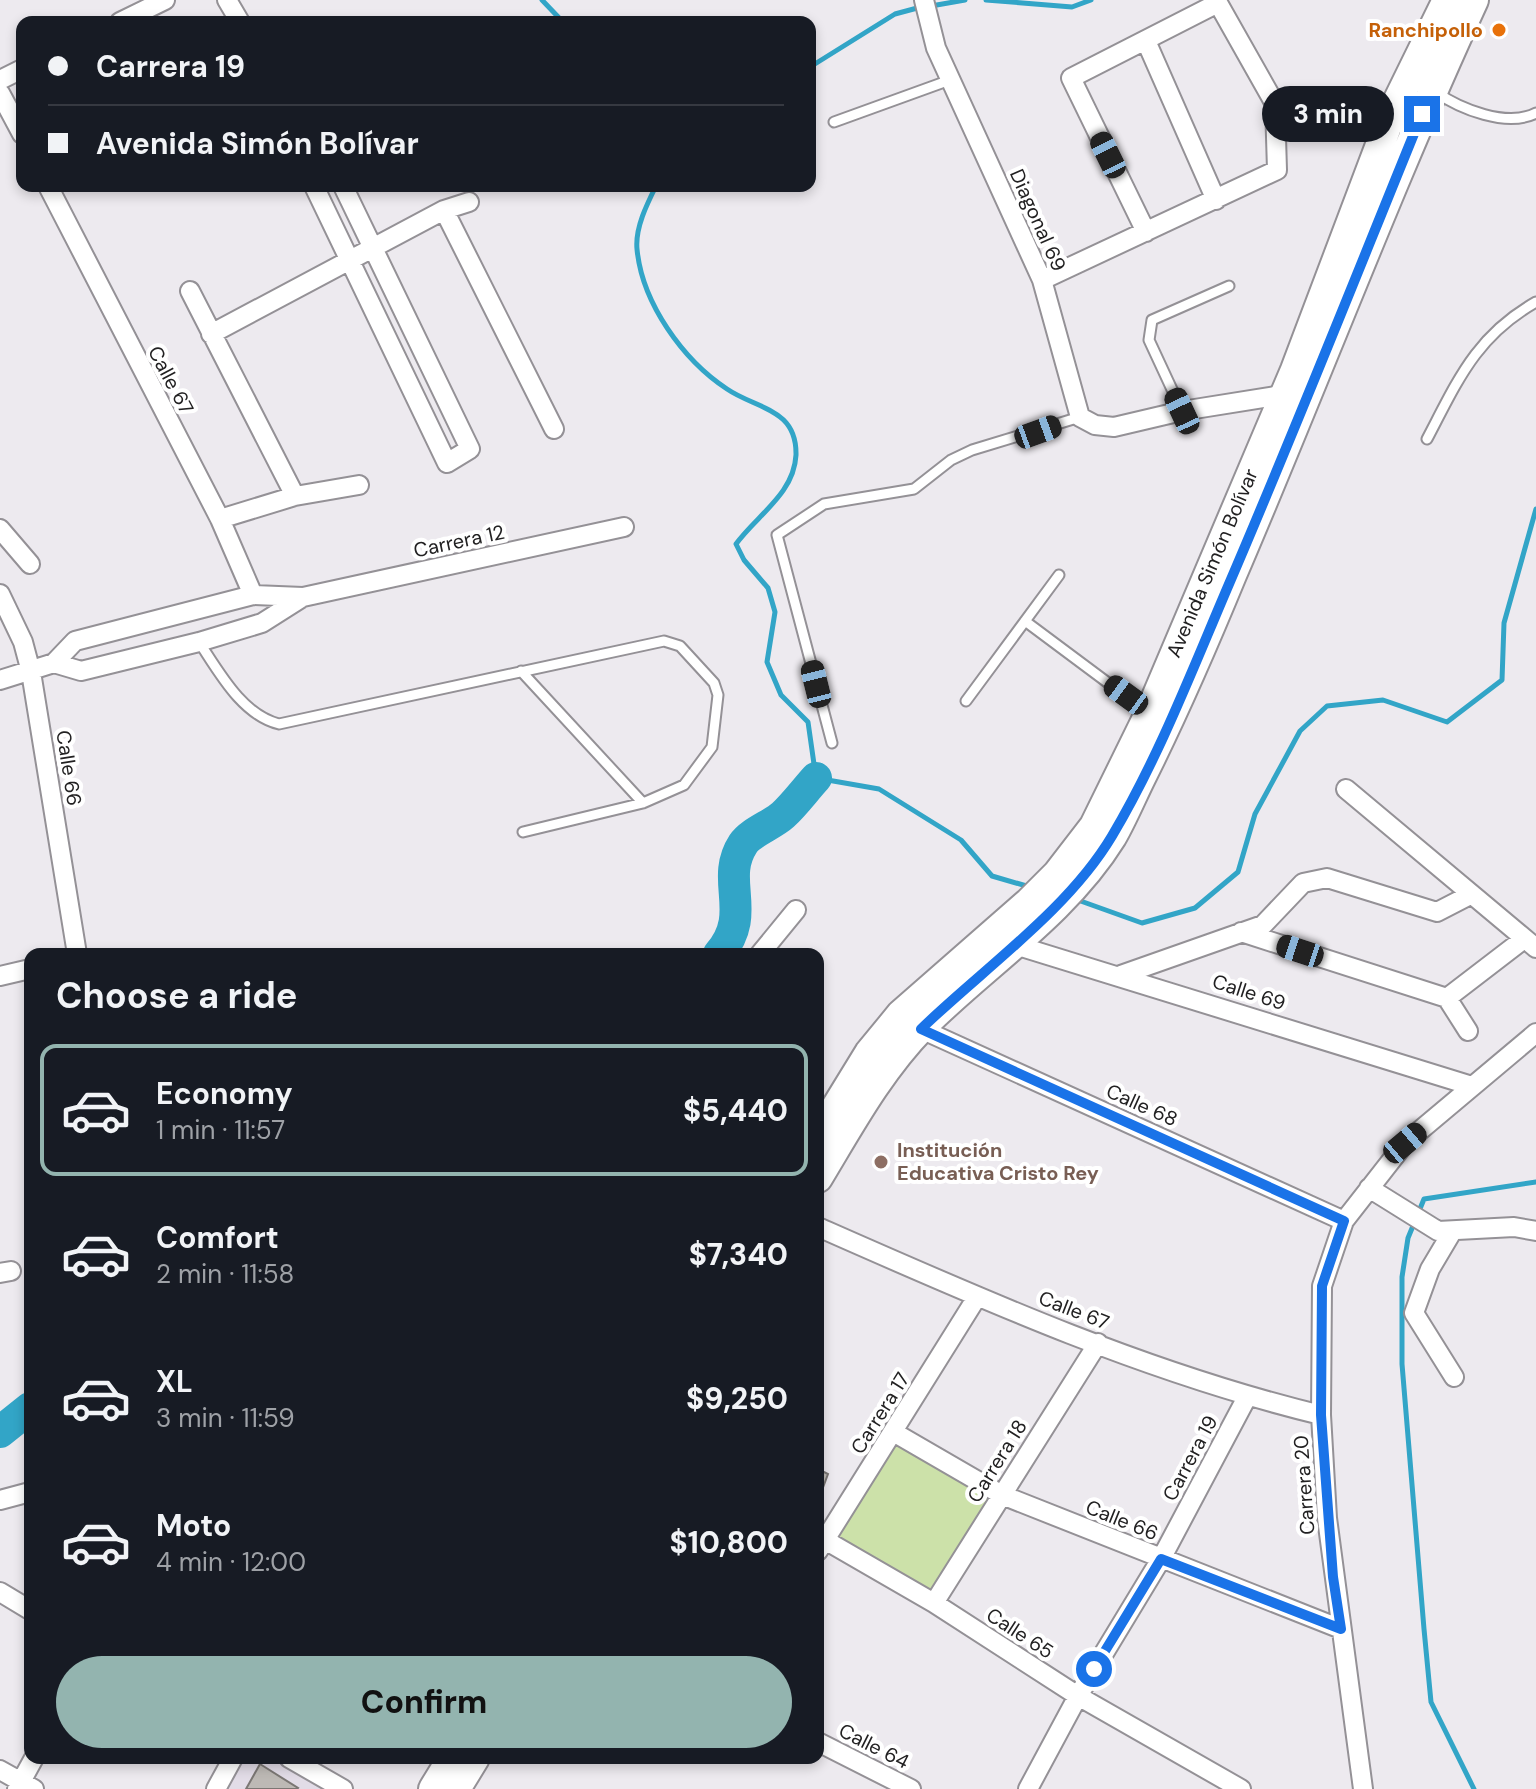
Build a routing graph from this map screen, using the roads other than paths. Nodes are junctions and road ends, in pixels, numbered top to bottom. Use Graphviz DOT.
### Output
graph roads {
  1 [pos="165,0"];
  2 [pos="924,0"];
  3 [pos="1447,0"];
  4 [pos="1474,0"];
  5 [pos="132,16"];
  6 [pos="1146,41"];
  7 [pos="950,80"];
  8 [pos="1433,90"];
  9 [pos="0,93"];
  10 [pos="1536,113"];
  11 [pos="834,122"];
  12 [pos="16,123"];
  13 [pos="51,192"];
  14 [pos="317,192"];
  15 [pos="346,192"];
  16 [pos="1216,200"];
  17 [pos="469,202"];
  18 [pos="444,210"];
  19 [pos="1146,232"];
  20 [pos="375,246"];
  21 [pos="351,260"];
  22 [pos="1042,280"];
  23 [pos="1229,286"];
  24 [pos="190,291"];
  25 [pos="1536,302"];
  26 [pos="211,334"];
  27 [pos="1282,395"];
  28 [pos="1182,411"];
  29 [pos="1080,417"];
  30 [pos="554,429"];
  31 [pos="1427,439"];
  32 [pos="359,485"];
  33 [pos="295,496"];
  34 [pos="220,519"];
  35 [pos="624,527"];
  36 [pos="0,529"];
  37 [pos="30,564"];
  38 [pos="1059,575"];
  39 [pos="0,594"];
  40 [pos="253,595"];
  41 [pos="303,597"];
  42 [pos="1208,603"];
  43 [pos="1025,621"];
  44 [pos="199,642"];
  45 [pos="54,663"];
  46 [pos="521,671"];
  47 [pos="31,672"];
  48 [pos="0,680"];
  49 [pos="966,701"];
  50 [pos="1149,714"];
  51 [pos="832,743"];
  52 [pos="1346,789"];
  53 [pos="643,803"];
  54 [pos="523,832"];
  55 [pos="1068,878"];
  56 [pos="1470,895"];
  57 [pos="1037,909"];
  58 [pos="796,910"];
  59 [pos="1241,932"];
  60 [pos="1012,944"];
  61 [pos="1530,944"];
  62 [pos="76,948"];
  63 [pos="765,948"];
  64 [pos="24,970"];
  65 [pos="1121,975"];
  66 [pos="0,976"];
  67 [pos="1447,998"];
  68 [pos="921,1029"];
  69 [pos="1468,1031"];
  70 [pos="1536,1033"];
  71 [pos="1472,1086"];
  72 [pos="824,1126"];
  73 [pos="824,1168"];
  74 [pos="1375,1193"];
  75 [pos="1344,1221"];
  76 [pos="824,1230"];
  77 [pos="1536,1231"];
  78 [pos="1452,1232"];
  79 [pos="977,1297"];
  80 [pos="1098,1343"];
  81 [pos="1454,1377"];
  82 [pos="1247,1397"];
  83 [pos="1321,1415"];
  84 [pos="895,1433"];
  85 [pos="24,1494"];
  86 [pos="1002,1495"];
  87 [pos="0,1500"];
  88 [pos="824,1537"];
  89 [pos="824,1545"];
  90 [pos="1161,1559"];
  91 [pos="0,1592"];
  92 [pos="934,1603"];
  93 [pos="24,1606"];
  94 [pos="1341,1629"];
  95 [pos="1078,1696"];
  96 [pos="824,1745"];
  97 [pos="32,1764"];
  98 [pos="230,1764"];
  99 [pos="299,1764"];
  100 [pos="448,1764"];
  101 [pos="471,1764"];
  102 [pos="0,1770"];
  103 [pos="24,1787"];
  104 [pos="216,1789"];
  105 [pos="343,1789"];
  106 [pos="433,1789"];
  107 [pos="456,1789"];
  108 [pos="911,1789"];
  109 [pos="1028,1789"];
  110 [pos="1241,1789"];
  111 [pos="1363,1789"];
  1 -- 5 [label="street"];
  2 -- 7 [label="street, Diagonal 69"];
  3 -- 27 [label="main road, Avenida Simón Bolívar"];
  4 -- 8 [label="main road, Avenida Simón Bolívar"];
  6 -- 16 [label="street"];
  6 -- 16 [label="street"];
  6 -- 19 [label="street"];
  7 -- 11 [label="lane"];
  7 -- 22 [label="street, Diagonal 69"];
  8 -- 10 [label="lane"];
  8 -- 42 [label="main road, Avenida Simón Bolívar"];
  9 -- 12 [label="street"];
  13 -- 34 [label="street, Calle 67"];
  14 -- 21 [label="street"];
  15 -- 20 [label="street"];
  16 -- 19 [label="street"];
  17 -- 18 [label="street"];
  18 -- 20 [label="street"];
  18 -- 30 [label="street"];
  19 -- 22 [label="street"];
  20 -- 21 [label="street"];
  20 -- 21 [label="street"];
  21 -- 26 [label="street"];
  22 -- 29 [label="street, Diagonal 69"];
  23 -- 28 [label="lane"];
  24 -- 26 [label="street"];
  25 -- 31 [label="lane"];
  26 -- 33 [label="street"];
  27 -- 28 [label="street"];
  27 -- 42 [label="main road, Avenida Simón Bolívar"];
  28 -- 29 [label="street"];
  29 -- 51 [label="lane"];
  32 -- 33 [label="street"];
  33 -- 34 [label="street"];
  34 -- 40 [label="street, Calle 67"];
  35 -- 41 [label="street, Carrera 12"];
  36 -- 37 [label="street"];
  38 -- 43 [label="lane"];
  39 -- 47 [label="street, Calle 66"];
  40 -- 41 [label="street, Carrera 12"];
  40 -- 45 [label="street, Carrera 12"];
  41 -- 44 [label="street, Carrera 12"];
  42 -- 50 [label="main road, Avenida Simón Bolívar"];
  42 -- 55 [label="main road, Avenida Simón Bolívar"];
  43 -- 49 [label="lane"];
  43 -- 50 [label="lane"];
  44 -- 45 [label="street, Carrera 12"];
  44 -- 46 [label="lane"];
  45 -- 47 [label="street, Carrera 12"];
  46 -- 53 [label="lane"];
  46 -- 53 [label="lane"];
  47 -- 48 [label="street, Carrera 12"];
  47 -- 62 [label="street, Calle 66"];
  50 -- 55 [label="main road, Avenida Simón Bolívar"];
  52 -- 56 [label="street"];
  53 -- 54 [label="lane"];
  55 -- 57 [label="main road, Avenida Simón Bolívar"];
  56 -- 59 [label="street"];
  56 -- 61 [label="street"];
  57 -- 60 [label="main road, Avenida Simón Bolívar"];
  57 -- 72 [label="main road, Avenida Simón Bolívar"];
  58 -- 63 [label="street"];
  59 -- 65 [label="street"];
  59 -- 67 [label="street"];
  60 -- 65 [label="street, Calle 69"];
  60 -- 68 [label="main road, Avenida Simón Bolívar"];
  61 -- 67 [label="street"];
  64 -- 66 [label="street"];
  65 -- 71 [label="street, Calle 69"];
  67 -- 69 [label="street"];
  68 -- 73 [label="main road, Avenida Simón Bolívar"];
  68 -- 75 [label="street, Calle 68"];
  70 -- 71 [label="street"];
  71 -- 74 [label="street"];
  74 -- 75 [label="street, Carrera 20"];
  74 -- 78 [label="street"];
  75 -- 83 [label="street, Carrera 20"];
  76 -- 79 [label="street, Calle 67"];
  77 -- 78 [label="street"];
  78 -- 81 [label="street"];
  79 -- 80 [label="street, Calle 67"];
  79 -- 84 [label="street, Carrera 17"];
  80 -- 82 [label="street, Calle 67"];
  80 -- 86 [label="street, Carrera 18"];
  82 -- 83 [label="street, Calle 67"];
  82 -- 90 [label="street, Carrera 19"];
  83 -- 94 [label="street, Carrera 20"];
  84 -- 86 [label="street, Calle 66"];
  84 -- 88 [label="street, Carrera 17"];
  85 -- 87 [label="street"];
  86 -- 90 [label="street, Calle 66"];
  86 -- 92 [label="street, Carrera 18"];
  89 -- 92 [label="street, Calle 65"];
  90 -- 94 [label="street, Calle 66"];
  90 -- 95 [label="street, Carrera 19"];
  91 -- 93 [label="street"];
  92 -- 95 [label="street, Calle 65"];
  94 -- 111 [label="street, Carrera 20"];
  95 -- 109 [label="street, Carrera 19"];
  95 -- 110 [label="street, Calle 65"];
  96 -- 108 [label="street, Calle 64"];
  97 -- 103 [label="street"];
  98 -- 104 [label="street"];
  99 -- 105 [label="street"];
  100 -- 106 [label="main road"];
  101 -- 107 [label="main road"];
  102 -- 103 [label="street"];
}
